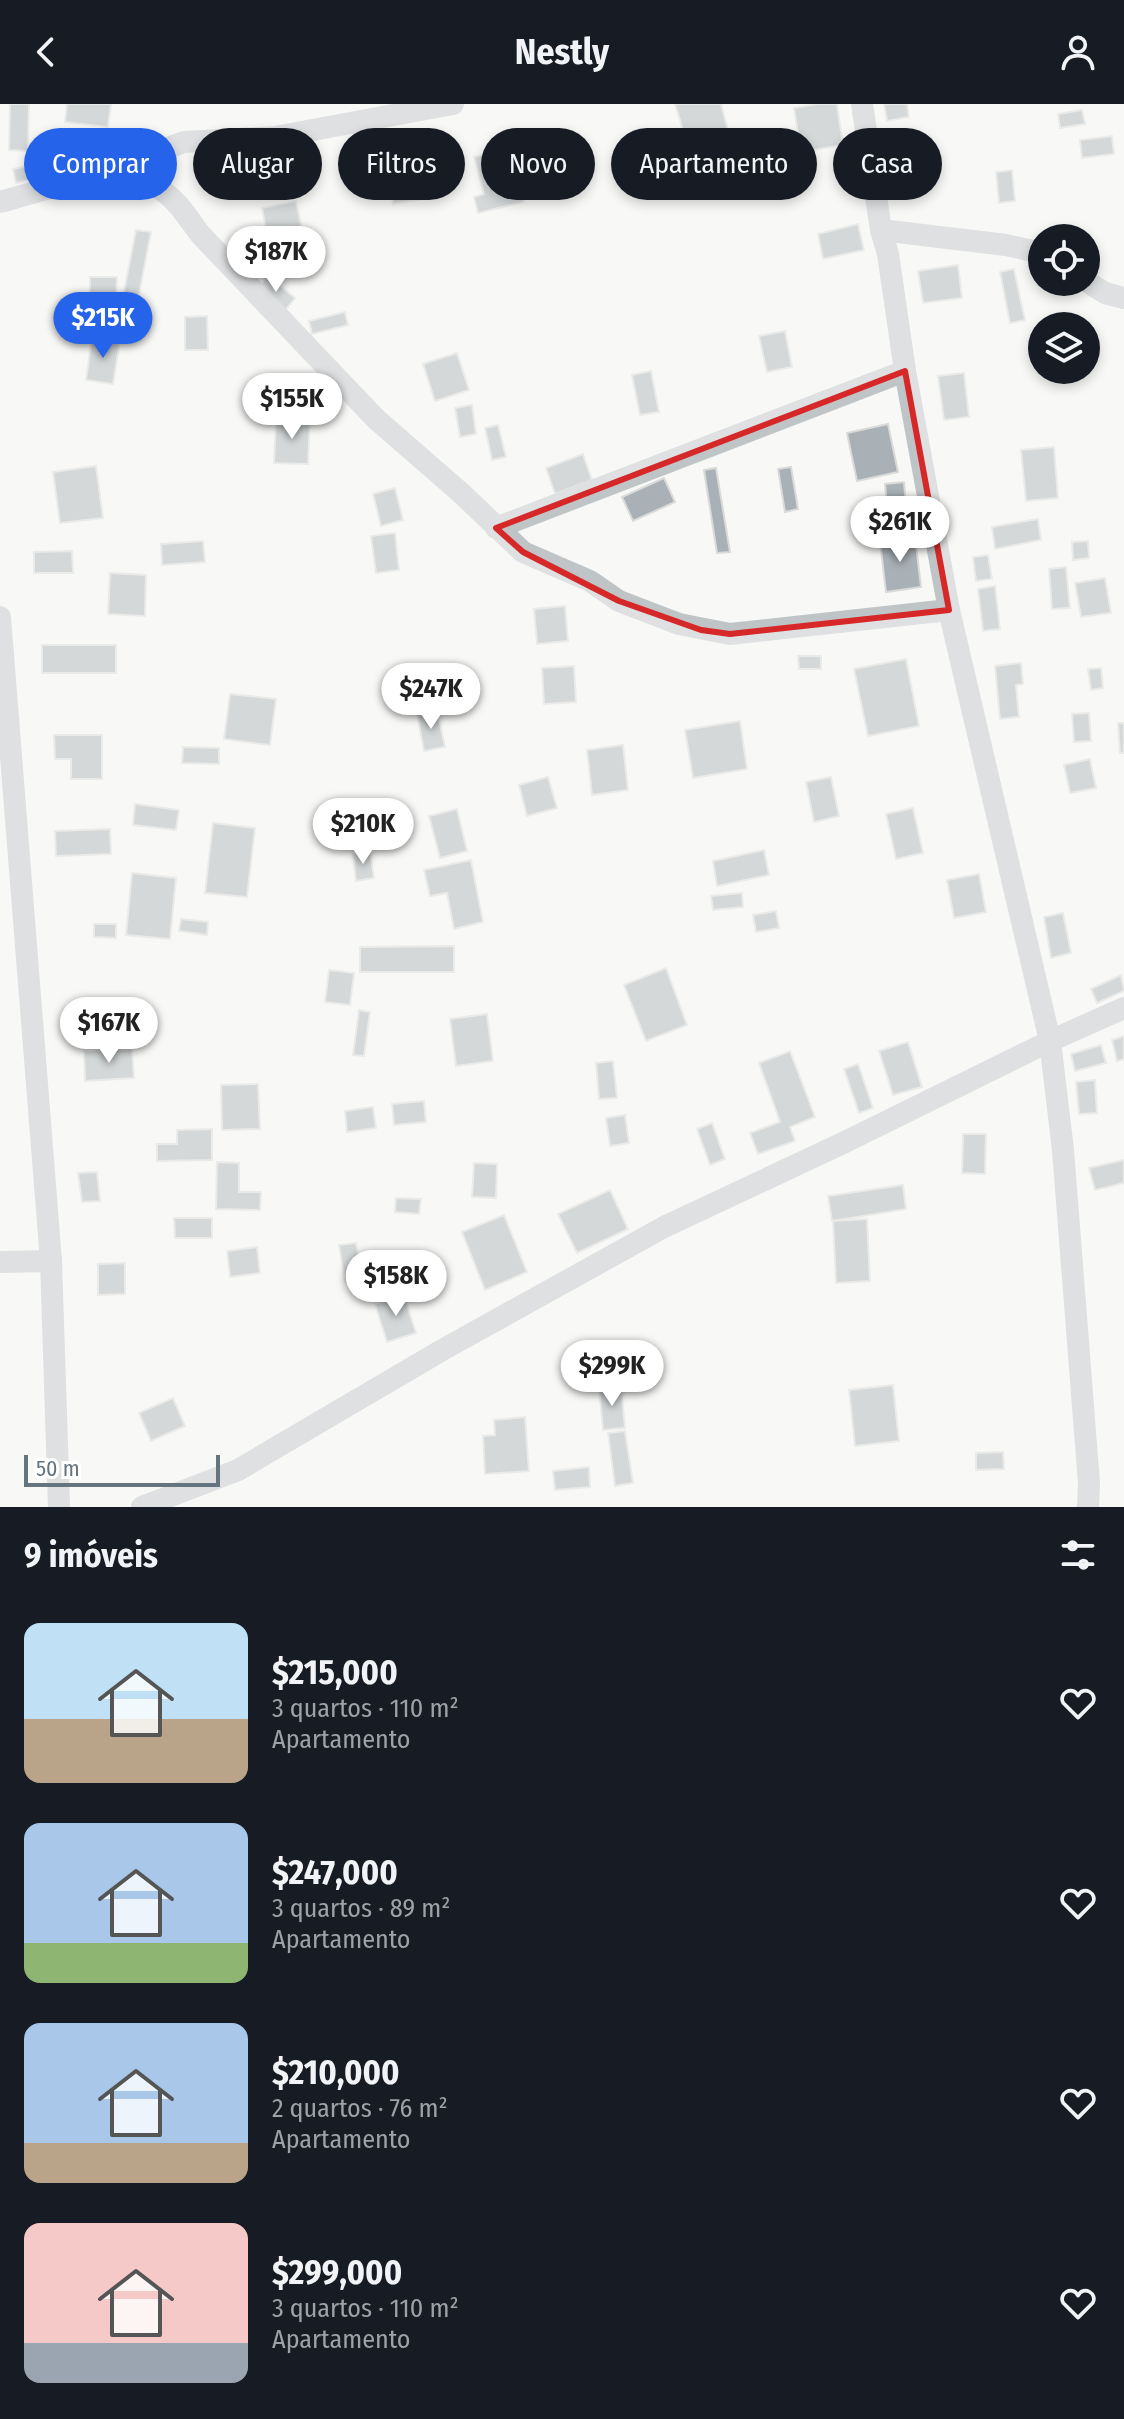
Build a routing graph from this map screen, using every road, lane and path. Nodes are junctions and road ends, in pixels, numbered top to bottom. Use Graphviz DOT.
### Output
graph roads {
  1 [pos="453,104"];
  2 [pos="862,104"];
  3 [pos="177,145"];
  4 [pos="24,196"];
  5 [pos="173,200"];
  6 [pos="0,202"];
  7 [pos="881,230"];
  8 [pos="1028,250"];
  9 [pos="1100,290"];
  10 [pos="1124,298"];
  11 [pos="905,371"];
  12 [pos="496,528"];
  13 [pos="949,610"];
  14 [pos="0,617"];
  15 [pos="1124,1008"];
  16 [pos="1050,1041"];
  17 [pos="51,1261"];
  18 [pos="0,1262"];
  19 [pos="59,1507"];
  20 [pos="142,1507"];
  21 [pos="1088,1507"];
  1 -- 3 [label="street"];
  2 -- 7 [label="street"];
  4 -- 6 [label="street"];
  5 -- 12 [label="street"];
  7 -- 8 [label="street"];
  7 -- 11 [label="street"];
  9 -- 10 [label="street"];
  11 -- 12 [label="street"];
  11 -- 13 [label="street"];
  12 -- 13 [label="street"];
  13 -- 16 [label="street"];
  14 -- 17 [label="street"];
  15 -- 16 [label="street"];
  16 -- 20 [label="street"];
  16 -- 21 [label="street"];
  17 -- 18 [label="street"];
  17 -- 19 [label="street"];
}
